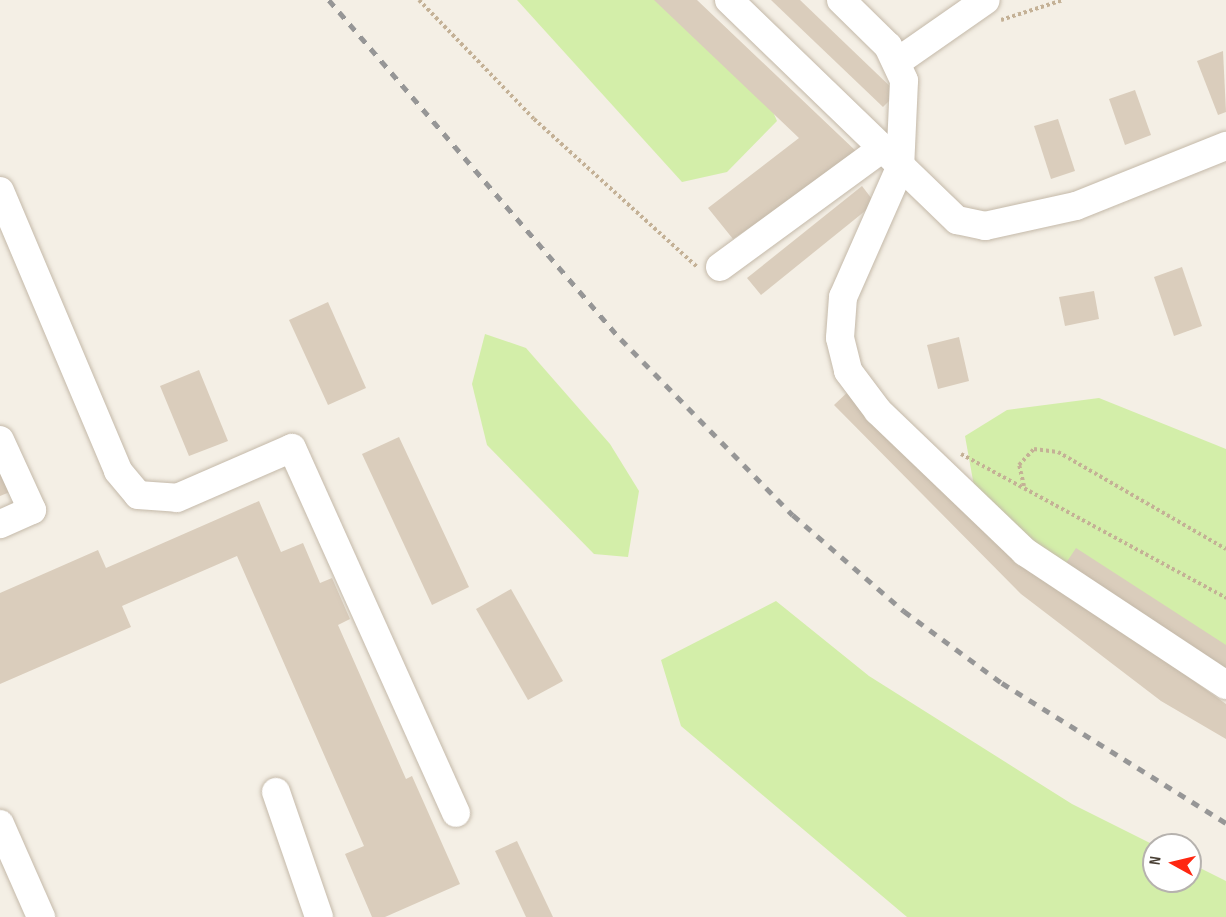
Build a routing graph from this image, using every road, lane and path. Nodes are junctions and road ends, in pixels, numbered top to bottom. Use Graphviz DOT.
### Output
graph roads {
  1 [pos="419,0"];
  2 [pos="729,0"];
  3 [pos="841,0"];
  4 [pos="986,0"];
  5 [pos="1063,0"];
  6 [pos="959,16"];
  7 [pos="897,62"];
  8 [pos="1226,146"];
  9 [pos="891,158"];
  10 [pos="0,191"];
  11 [pos="720,267"];
  12 [pos="0,441"];
  13 [pos="925,455"];
  14 [pos="1024,486"];
  15 [pos="0,524"];
  16 [pos="1226,549"];
  17 [pos="1226,598"];
  18 [pos="1226,685"];
  19 [pos="276,792"];
  20 [pos="456,813"];
  21 [pos="0,824"];
  22 [pos="41,917"];
  23 [pos="320,917"];
  1 -- 11 [label="path"];
  2 -- 9 [label="lane"];
  3 -- 7 [label="lane"];
  4 -- 6 [label="lane"];
  5 -- 6 [label="path"];
  6 -- 7 [label="lane"];
  7 -- 9 [label="lane"];
  8 -- 9 [label="lane"];
  9 -- 11 [label="lane"];
  9 -- 13 [label="lane"];
  10 -- 20 [label="lane"];
  12 -- 15 [label="lane"];
  13 -- 14 [label="path"];
  13 -- 18 [label="lane"];
  14 -- 16 [label="path"];
  14 -- 17 [label="path"];
  19 -- 23 [label="lane"];
  21 -- 22 [label="lane"];
}
